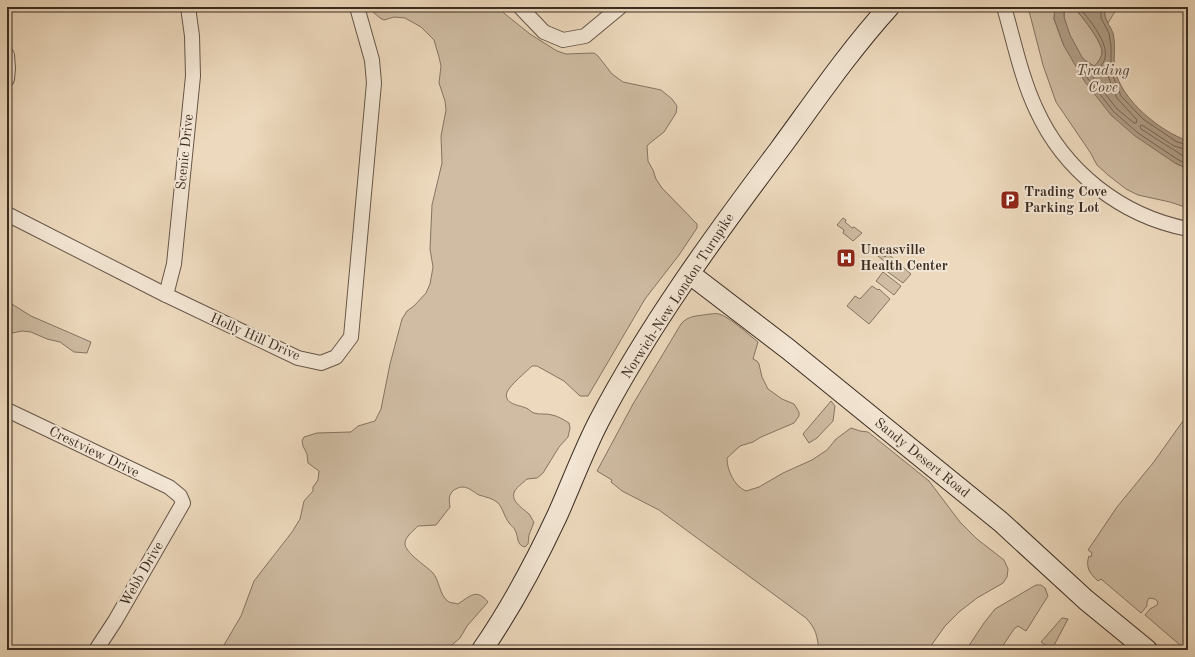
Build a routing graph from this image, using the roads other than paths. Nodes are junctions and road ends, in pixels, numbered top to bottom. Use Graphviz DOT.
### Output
graph roads {
  1 [pos="188,7"];
  2 [pos="357,7"];
  3 [pos="520,7"];
  4 [pos="620,7"];
  5 [pos="889,7"];
  6 [pos="1004,7"];
  7 [pos="7,55"];
  8 [pos="7,79"];
  9 [pos="7,214"];
  10 [pos="1188,229"];
  11 [pos="690,274"];
  12 [pos="166,295"];
  13 [pos="7,410"];
  14 [pos="180,496"];
  15 [pos="96,650"];
  16 [pos="482,650"];
  17 [pos="1148,650"];
  1 -- 12 [label="street, Scenic Drive"];
  2 -- 12 [label="street, Holly Hill Drive"];
  3 -- 4 [label="street"];
  5 -- 11 [label="main road, Norwich-New London Turnpike"];
  6 -- 10 [label="street"];
  7 -- 8 [label="street"];
  9 -- 12 [label="street, Holly Hill Drive"];
  11 -- 16 [label="main road, Norwich-New London Turnpike"];
  11 -- 17 [label="main road, Sandy Desert Road"];
  13 -- 14 [label="street, Crestview Drive"];
  14 -- 15 [label="street, Webb Drive"];
}
